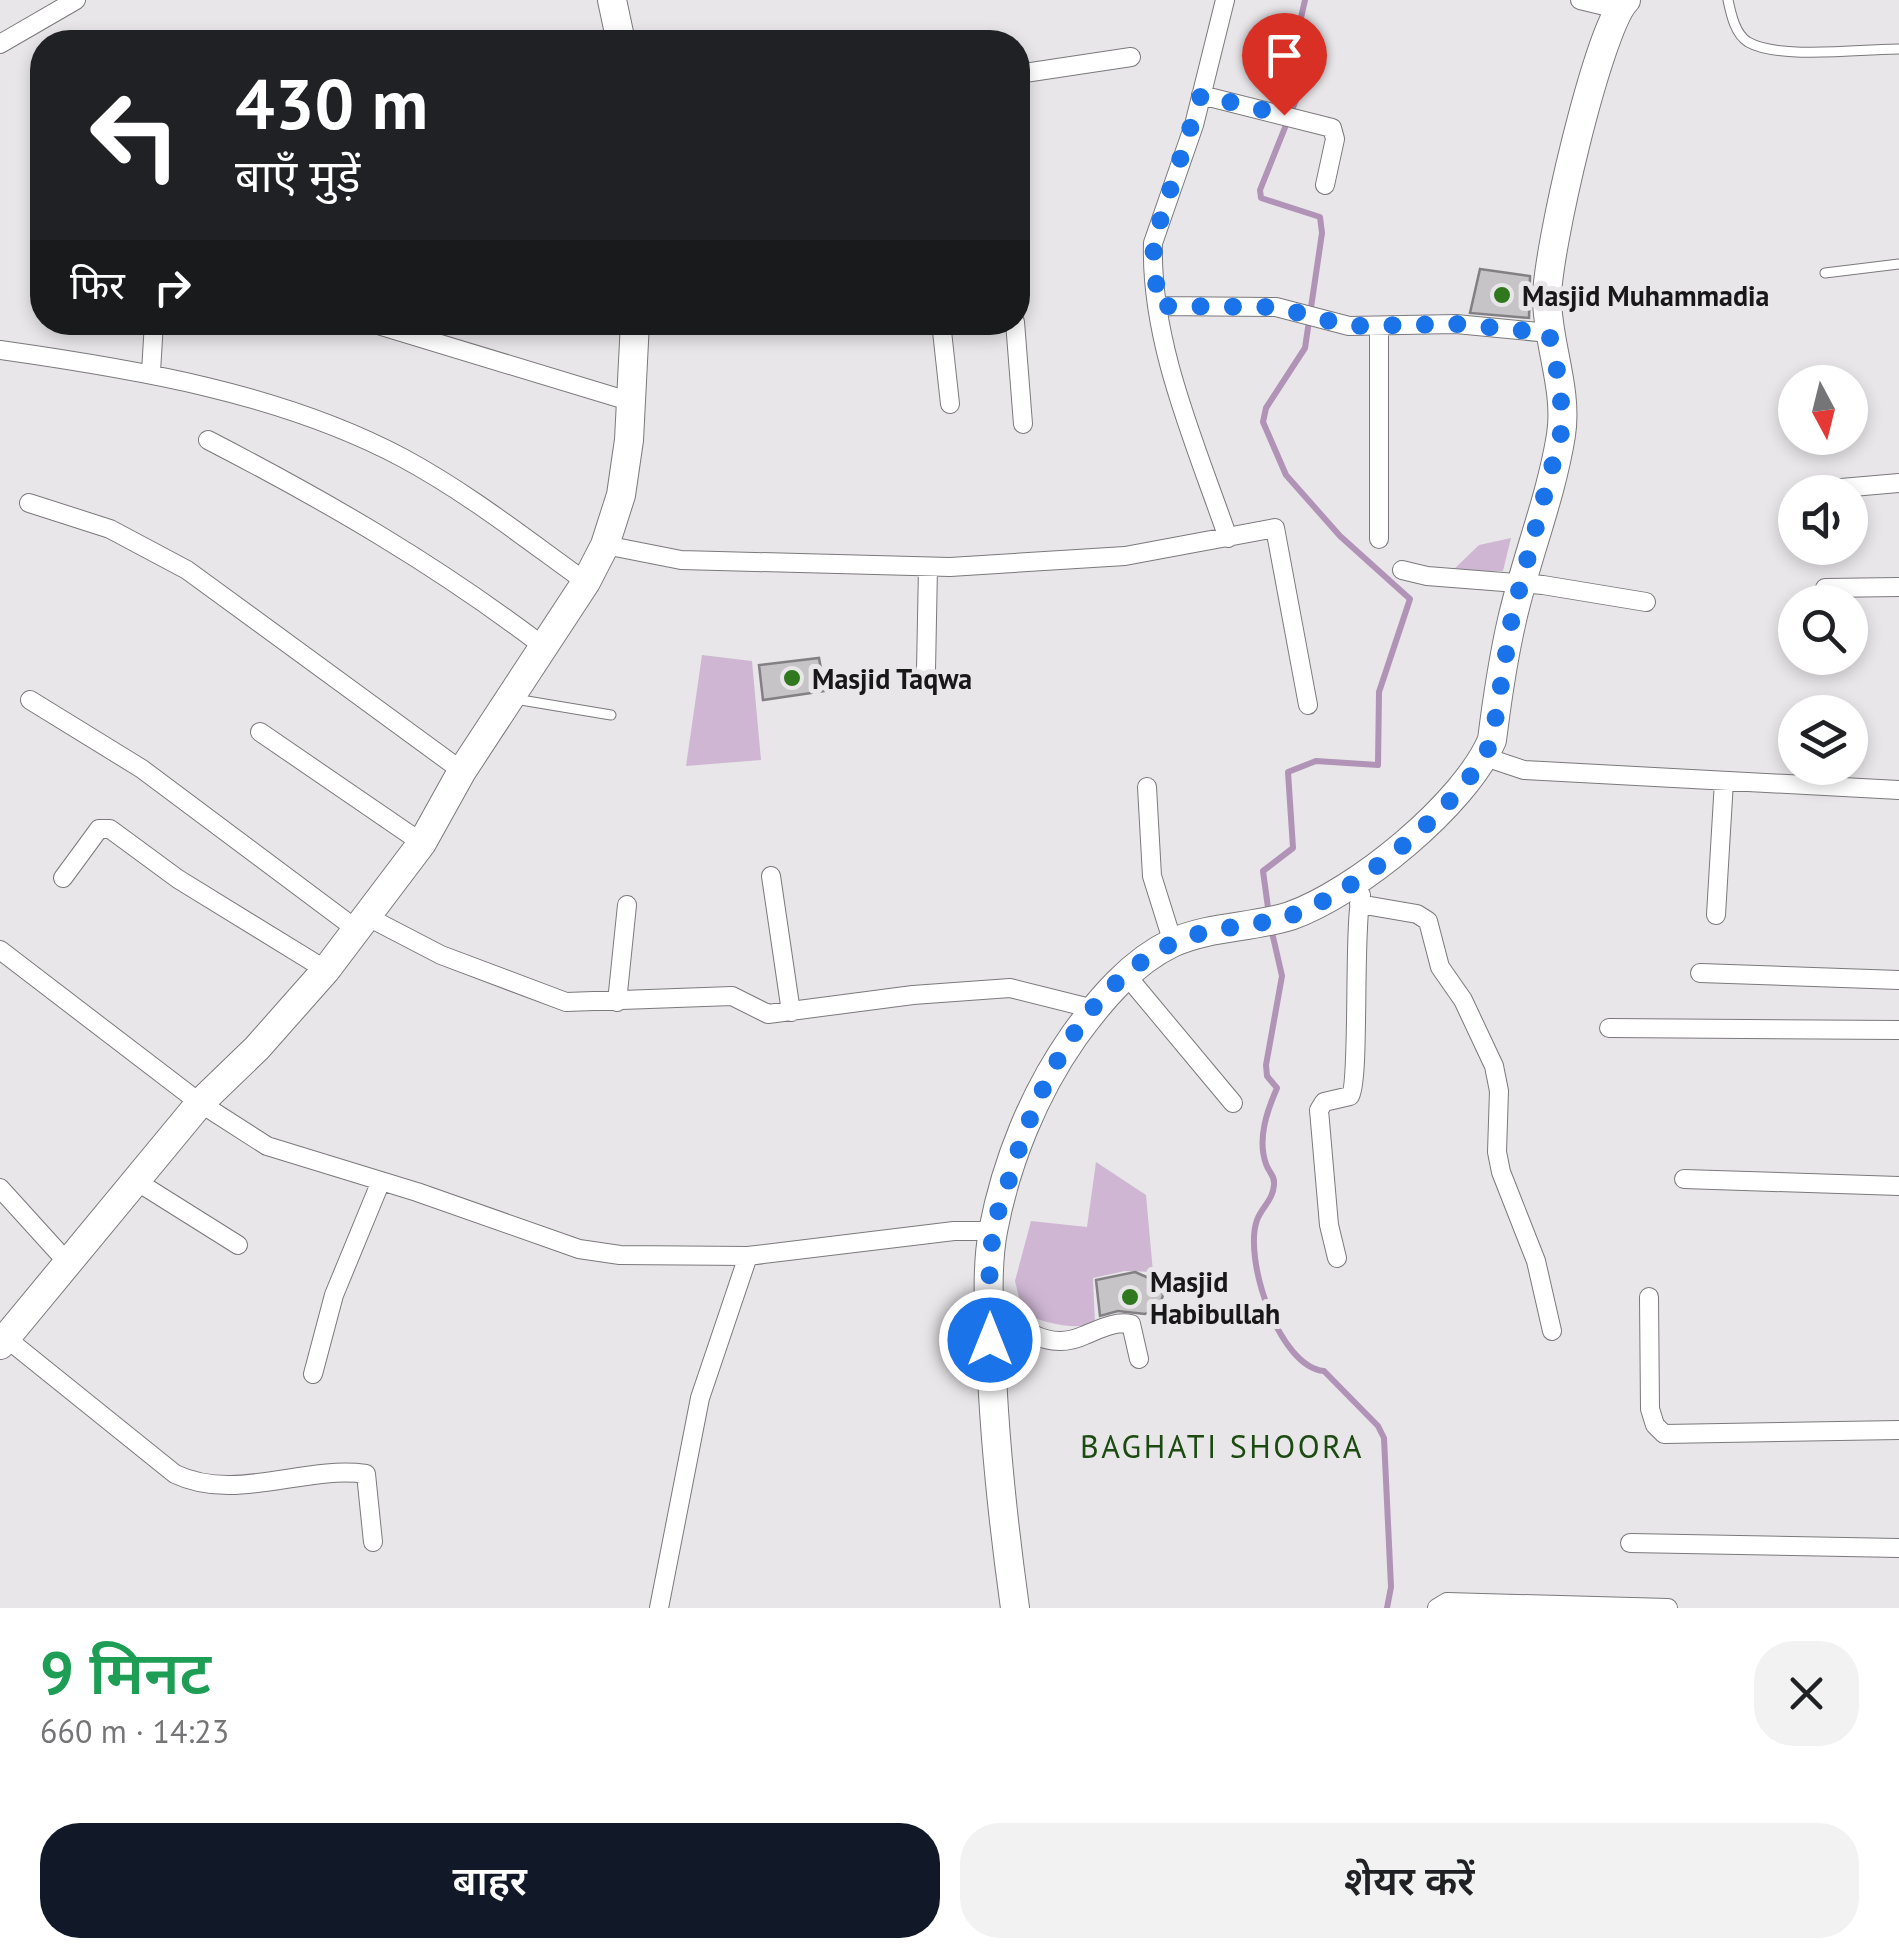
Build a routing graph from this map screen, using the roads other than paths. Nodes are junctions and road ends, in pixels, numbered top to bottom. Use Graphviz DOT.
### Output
graph roads {
  1 [pos="76,0"];
  2 [pos="612,0"];
  3 [pos="1225,0"];
  4 [pos="1580,0"];
  5 [pos="1728,0"];
  6 [pos="1621,4"];
  7 [pos="618,30"];
  8 [pos="0,44"];
  9 [pos="1899,49"];
  10 [pos="1131,58"];
  11 [pos="1030,72"];
  12 [pos="1201,95"];
  13 [pos="1325,185"];
  14 [pos="1899,264"];
  15 [pos="1825,272"];
  16 [pos="1158,306"];
  17 [pos="1379,328"];
  18 [pos="1549,333"];
  19 [pos="153,335"];
  20 [pos="411,335"];
  21 [pos="635,335"];
  22 [pos="943,335"];
  23 [pos="1016,335"];
  24 [pos="0,350"];
  25 [pos="150,372"];
  26 [pos="632,402"];
  27 [pos="950,404"];
  28 [pos="1023,424"];
  29 [pos="208,440"];
  30 [pos="1899,483"];
  31 [pos="1868,486"];
  32 [pos="29,504"];
  33 [pos="1228,538"];
  34 [pos="1379,538"];
  35 [pos="604,545"];
  36 [pos="928,567"];
  37 [pos="1402,570"];
  38 [pos="586,582"];
  39 [pos="1522,585"];
  40 [pos="1868,587"];
  41 [pos="1899,587"];
  42 [pos="1646,602"];
  43 [pos="544,646"];
  44 [pos="926,670"];
  45 [pos="509,698"];
  46 [pos="30,700"];
  47 [pos="1308,705"];
  48 [pos="611,714"];
  49 [pos="260,732"];
  50 [pos="1484,757"];
  51 [pos="462,771"];
  52 [pos="1724,781"];
  53 [pos="1146,788"];
  54 [pos="1899,790"];
  55 [pos="422,843"];
  56 [pos="771,876"];
  57 [pos="63,878"];
  58 [pos="1362,892"];
  59 [pos="627,904"];
  60 [pos="1716,915"];
  61 [pos="361,922"];
  62 [pos="1173,942"];
  63 [pos="0,950"];
  64 [pos="326,970"];
  65 [pos="1700,973"];
  66 [pos="1126,976"];
  67 [pos="1899,980"];
  68 [pos="617,1002"];
  69 [pos="1094,1009"];
  70 [pos="790,1012"];
  71 [pos="1608,1028"];
  72 [pos="1899,1030"];
  73 [pos="200,1103"];
  74 [pos="1232,1103"];
  75 [pos="1684,1179"];
  76 [pos="136,1181"];
  77 [pos="381,1181"];
  78 [pos="1899,1186"];
  79 [pos="0,1188"];
  80 [pos="993,1232"];
  81 [pos="238,1245"];
  82 [pos="748,1256"];
  83 [pos="1337,1258"];
  84 [pos="68,1263"];
  85 [pos="990,1298"];
  86 [pos="1649,1298"];
  87 [pos="1552,1331"];
  88 [pos="3,1342"];
  89 [pos="1139,1360"];
  90 [pos="313,1374"];
  91 [pos="1899,1430"];
  92 [pos="372,1542"];
  93 [pos="1630,1543"];
  94 [pos="1899,1548"];
  95 [pos="658,1608"];
  96 [pos="1016,1608"];
  97 [pos="1436,1608"];
  98 [pos="1668,1608"];
  1 -- 8 [label="street"];
  2 -- 7 [label="street"];
  3 -- 12 [label="street"];
  4 -- 6 [label="street"];
  5 -- 9 [label="lane"];
  6 -- 18 [label="street"];
  10 -- 11 [label="street"];
  12 -- 13 [label="street"];
  12 -- 16 [label="street"];
  14 -- 15 [label="lane"];
  16 -- 17 [label="street"];
  16 -- 33 [label="street"];
  17 -- 18 [label="street"];
  17 -- 34 [label="street"];
  18 -- 39 [label="street"];
  19 -- 25 [label="street"];
  20 -- 26 [label="street"];
  21 -- 26 [label="street"];
  22 -- 27 [label="street"];
  23 -- 28 [label="street"];
  24 -- 25 [label="street"];
  25 -- 38 [label="street"];
  26 -- 35 [label="street"];
  29 -- 43 [label="street"];
  30 -- 31 [label="street"];
  32 -- 51 [label="street"];
  33 -- 36 [label="street"];
  33 -- 47 [label="street"];
  35 -- 36 [label="street"];
  35 -- 38 [label="street"];
  36 -- 44 [label="street"];
  37 -- 39 [label="street"];
  38 -- 43 [label="street"];
  39 -- 42 [label="street"];
  39 -- 50 [label="street"];
  40 -- 41 [label="street"];
  43 -- 45 [label="street"];
  45 -- 48 [label="lane"];
  45 -- 51 [label="street"];
  46 -- 61 [label="street"];
  49 -- 55 [label="street"];
  50 -- 52 [label="street"];
  50 -- 58 [label="street"];
  51 -- 55 [label="street"];
  52 -- 54 [label="street"];
  52 -- 60 [label="street"];
  53 -- 62 [label="street"];
  55 -- 61 [label="street"];
  56 -- 70 [label="street"];
  57 -- 64 [label="street"];
  58 -- 62 [label="street"];
  58 -- 83 [label="street"];
  58 -- 87 [label="street"];
  59 -- 68 [label="street"];
  61 -- 64 [label="street"];
  61 -- 68 [label="street"];
  62 -- 66 [label="street"];
  63 -- 73 [label="street"];
  64 -- 73 [label="street"];
  65 -- 67 [label="street"];
  66 -- 69 [label="street"];
  66 -- 74 [label="street"];
  68 -- 70 [label="street"];
  69 -- 70 [label="street"];
  69 -- 80 [label="street"];
  71 -- 72 [label="street"];
  73 -- 76 [label="street"];
  73 -- 77 [label="street"];
  75 -- 78 [label="street"];
  76 -- 81 [label="street"];
  76 -- 84 [label="street"];
  77 -- 82 [label="street"];
  77 -- 90 [label="street"];
  79 -- 84 [label="street"];
  80 -- 82 [label="street"];
  80 -- 85 [label="street"];
  82 -- 95 [label="street"];
  84 -- 88 [label="street"];
  85 -- 89 [label="street"];
  85 -- 96 [label="street"];
  86 -- 91 [label="street"];
  88 -- 92 [label="street"];
  93 -- 94 [label="street"];
  97 -- 98 [label="street"];
}
